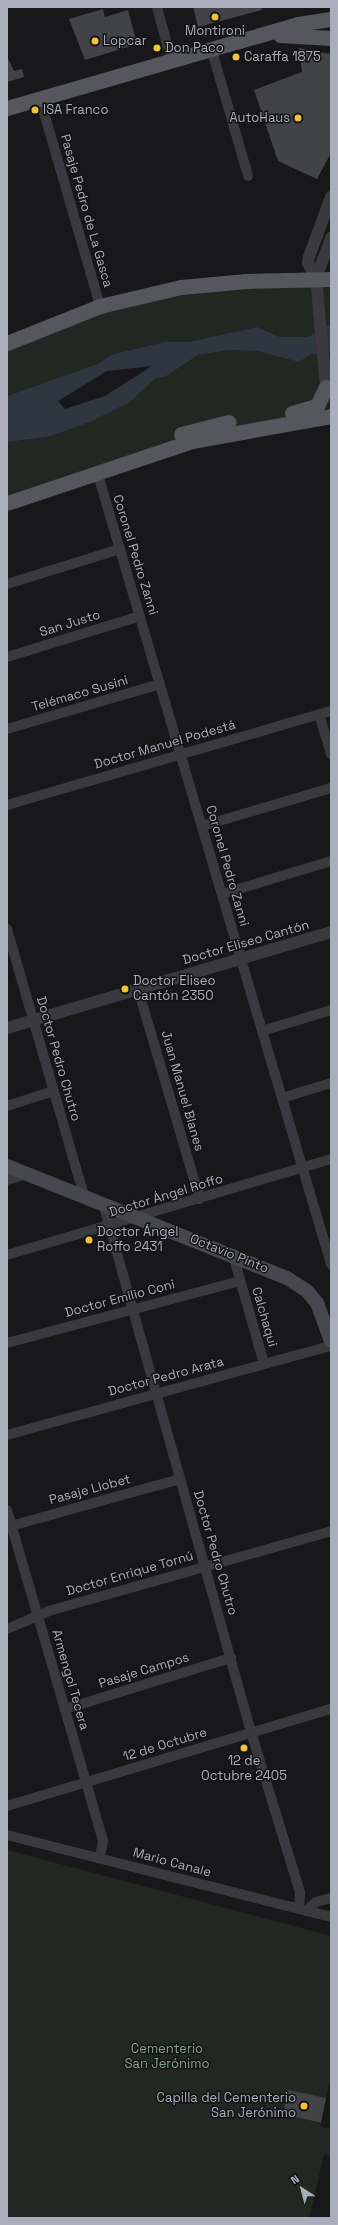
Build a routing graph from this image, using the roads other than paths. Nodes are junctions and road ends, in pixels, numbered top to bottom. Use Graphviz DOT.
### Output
graph roads {
  1 [pos="157,7"];
  2 [pos="331,19"];
  3 [pos="271,34"];
  4 [pos="331,38"];
  5 [pos="212,51"];
  6 [pos="172,63"];
  7 [pos="40,99"];
  8 [pos="7,108"];
  9 [pos="248,176"];
  10 [pos="331,197"];
  11 [pos="331,238"];
  12 [pos="321,283"];
  13 [pos="100,306"];
  14 [pos="7,343"];
  15 [pos="327,391"];
  16 [pos="331,416"];
  17 [pos="98,475"];
  18 [pos="73,482"];
  19 [pos="7,503"];
  20 [pos="120,549"];
  21 [pos="7,584"];
  22 [pos="140,616"];
  23 [pos="7,657"];
  24 [pos="160,684"];
  25 [pos="331,711"];
  26 [pos="319,714"];
  27 [pos="7,728"];
  28 [pos="180,754"];
  29 [pos="331,754"];
  30 [pos="331,788"];
  31 [pos="7,805"];
  32 [pos="202,826"];
  33 [pos="331,861"];
  34 [pos="222,894"];
  35 [pos="7,929"];
  36 [pos="331,932"];
  37 [pos="241,959"];
  38 [pos="138,989"];
  39 [pos="331,1010"];
  40 [pos="34,1020"];
  41 [pos="7,1028"];
  42 [pos="262,1031"];
  43 [pos="331,1083"];
  44 [pos="54,1092"];
  45 [pos="282,1098"];
  46 [pos="7,1106"];
  47 [pos="331,1159"];
  48 [pos="7,1166"];
  49 [pos="303,1168"];
  50 [pos="28,1174"];
  51 [pos="7,1180"];
  52 [pos="84,1196"];
  53 [pos="200,1199"];
  54 [pos="103,1203"];
  55 [pos="140,1218"];
  56 [pos="109,1226"];
  57 [pos="7,1255"];
  58 [pos="233,1255"];
  59 [pos="330,1258"];
  60 [pos="240,1281"];
  61 [pos="132,1308"];
  62 [pos="331,1342"];
  63 [pos="7,1343"];
  64 [pos="331,1346"];
  65 [pos="264,1364"];
  66 [pos="156,1394"];
  67 [pos="7,1435"];
  68 [pos="180,1479"];
  69 [pos="7,1510"];
  70 [pos="9,1526"];
  71 [pos="331,1531"];
  72 [pos="205,1566"];
  73 [pos="38,1616"];
  74 [pos="7,1629"];
  75 [pos="231,1658"];
  76 [pos="65,1709"];
  77 [pos="331,1709"];
  78 [pos="251,1732"];
  79 [pos="87,1783"];
  80 [pos="7,1806"];
  81 [pos="7,1835"];
  82 [pos="100,1858"];
  83 [pos="331,1898"];
  84 [pos="302,1910"];
  85 [pos="331,1917"];
  1 -- 6 [label="street"];
  2 -- 3 [label="main road"];
  3 -- 4 [label="main road"];
  3 -- 5 [label="main road"];
  5 -- 6 [label="main road"];
  5 -- 9 [label="street"];
  6 -- 7 [label="main road"];
  7 -- 8 [label="main road"];
  7 -- 13 [label="street, Pasaje Pedro de La Gasca"];
  10 -- 12 [label="street"];
  11 -- 12 [label="street"];
  12 -- 13 [label="main road"];
  12 -- 15 [label="street"];
  13 -- 14 [label="main road"];
  15 -- 18 [label="main road"];
  16 -- 17 [label="main road"];
  17 -- 18 [label="main road"];
  17 -- 20 [label="street, Coronel Pedro Zanni"];
  18 -- 19 [label="main road"];
  20 -- 21 [label="street"];
  20 -- 22 [label="street, Coronel Pedro Zanni"];
  22 -- 23 [label="street, San Justo"];
  22 -- 24 [label="street, Coronel Pedro Zanni"];
  24 -- 27 [label="street, Telémaco Susini"];
  24 -- 28 [label="street, Coronel Pedro Zanni"];
  25 -- 26 [label="street, Doctor Manuel Podestá"];
  26 -- 28 [label="street, Doctor Manuel Podestá"];
  26 -- 29 [label="street"];
  28 -- 31 [label="street, Doctor Manuel Podestá"];
  28 -- 32 [label="street, Coronel Pedro Zanni"];
  30 -- 32 [label="street"];
  32 -- 34 [label="street, Coronel Pedro Zanni"];
  33 -- 34 [label="street"];
  34 -- 37 [label="street, Coronel Pedro Zanni"];
  35 -- 40 [label="street, Doctor Pedro Chutro"];
  36 -- 37 [label="street, Doctor Eliseo Cantón"];
  37 -- 38 [label="street, Doctor Eliseo Cantón"];
  37 -- 42 [label="street, Coronel Pedro Zanni"];
  38 -- 40 [label="street, Doctor Eliseo Cantón"];
  38 -- 53 [label="street, Juan Manuel Blanes"];
  39 -- 42 [label="street"];
  40 -- 41 [label="street, Doctor Eliseo Cantón"];
  40 -- 44 [label="street, Doctor Pedro Chutro"];
  42 -- 45 [label="street, Coronel Pedro Zanni"];
  43 -- 45 [label="street"];
  44 -- 46 [label="street"];
  44 -- 52 [label="street, Doctor Pedro Chutro"];
  45 -- 49 [label="street, Coronel Pedro Zanni"];
  47 -- 49 [label="street, Doctor Ángel Roffo"];
  48 -- 50 [label="main road, Octavio Pinto"];
  49 -- 53 [label="street, Doctor Ángel Roffo"];
  49 -- 59 [label="street, Coronel Pedro Zanni"];
  50 -- 51 [label="street"];
  50 -- 52 [label="main road, Octavio Pinto"];
  52 -- 54 [label="main road, Octavio Pinto"];
  53 -- 55 [label="street, Doctor Ángel Roffo"];
  54 -- 55 [label="main road, Octavio Pinto"];
  54 -- 56 [label="street, Doctor Pedro Chutro"];
  55 -- 56 [label="street, Doctor Ángel Roffo"];
  55 -- 58 [label="main road, Octavio Pinto"];
  56 -- 57 [label="street, Doctor Ángel Roffo"];
  56 -- 61 [label="street, Doctor Pedro Chutro"];
  58 -- 60 [label="street, Calchaqui"];
  58 -- 62 [label="main road, Octavio Pinto"];
  60 -- 61 [label="street, Doctor Emilio Coni"];
  60 -- 65 [label="street, Calchaqui"];
  61 -- 63 [label="street, Doctor Emilio Coni"];
  61 -- 66 [label="street, Doctor Pedro Chutro"];
  64 -- 65 [label="street, Doctor Pedro Arata"];
  65 -- 66 [label="street, Doctor Pedro Arata"];
  66 -- 67 [label="street, Doctor Pedro Arata"];
  66 -- 68 [label="street, Doctor Pedro Chutro"];
  68 -- 70 [label="street, Pasaje Llobet"];
  68 -- 72 [label="street, Doctor Pedro Chutro"];
  69 -- 70 [label="street, Armengol Tecera"];
  70 -- 73 [label="street, Armengol Tecera"];
  71 -- 72 [label="street, Doctor Enrique Tornú"];
  72 -- 73 [label="street, Doctor Enrique Tornú"];
  72 -- 75 [label="street, Doctor Pedro Chutro"];
  73 -- 74 [label="street, Doctor Enrique Tornú"];
  73 -- 76 [label="street, Armengol Tecera"];
  75 -- 76 [label="street, Pasaje Campos"];
  75 -- 78 [label="street, Doctor Pedro Chutro"];
  76 -- 79 [label="street, Armengol Tecera"];
  77 -- 78 [label="street, 12 de Octubre"];
  78 -- 79 [label="street, 12 de Octubre"];
  78 -- 84 [label="street, Doctor Pedro Chutro"];
  79 -- 80 [label="street, 12 de Octubre"];
  79 -- 82 [label="street, Armengol Tecera"];
  81 -- 82 [label="street, Mario Canale"];
  82 -- 84 [label="street, Mario Canale"];
  83 -- 84 [label="street"];
  84 -- 85 [label="street, Mario Canale"];
}
